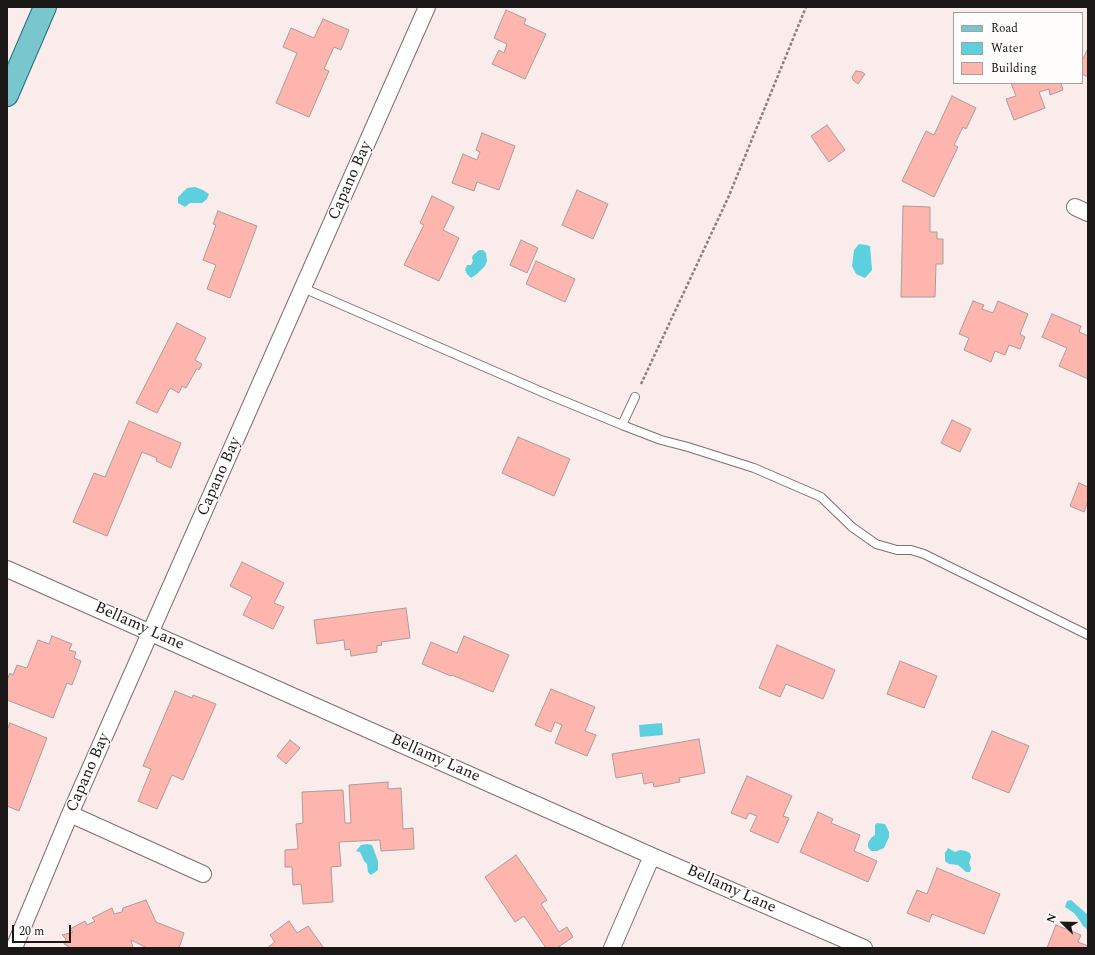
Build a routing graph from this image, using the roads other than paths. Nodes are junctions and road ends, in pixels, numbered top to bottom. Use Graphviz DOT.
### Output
graph roads {
  1 [pos="45,7"];
  2 [pos="427,7"];
  3 [pos="7,95"];
  4 [pos="303,288"];
  5 [pos="635,398"];
  6 [pos="622,425"];
  7 [pos="7,568"];
  8 [pos="151,633"];
  9 [pos="1088,635"];
  10 [pos="70,814"];
  11 [pos="652,856"];
  12 [pos="203,874"];
  13 [pos="14,948"];
  14 [pos="612,948"];
  15 [pos="864,948"];
  1 -- 3 [label="main road"];
  2 -- 4 [label="street, Capano Bay"];
  4 -- 6 [label="lane"];
  4 -- 8 [label="street, Capano Bay"];
  5 -- 6 [label="lane"];
  6 -- 9 [label="lane"];
  7 -- 8 [label="street, Bellamy Lane"];
  8 -- 10 [label="street, Capano Bay"];
  8 -- 11 [label="street, Bellamy Lane"];
  10 -- 12 [label="street"];
  10 -- 13 [label="street, Capano Bay"];
  11 -- 14 [label="street"];
  11 -- 15 [label="street, Bellamy Lane"];
}
